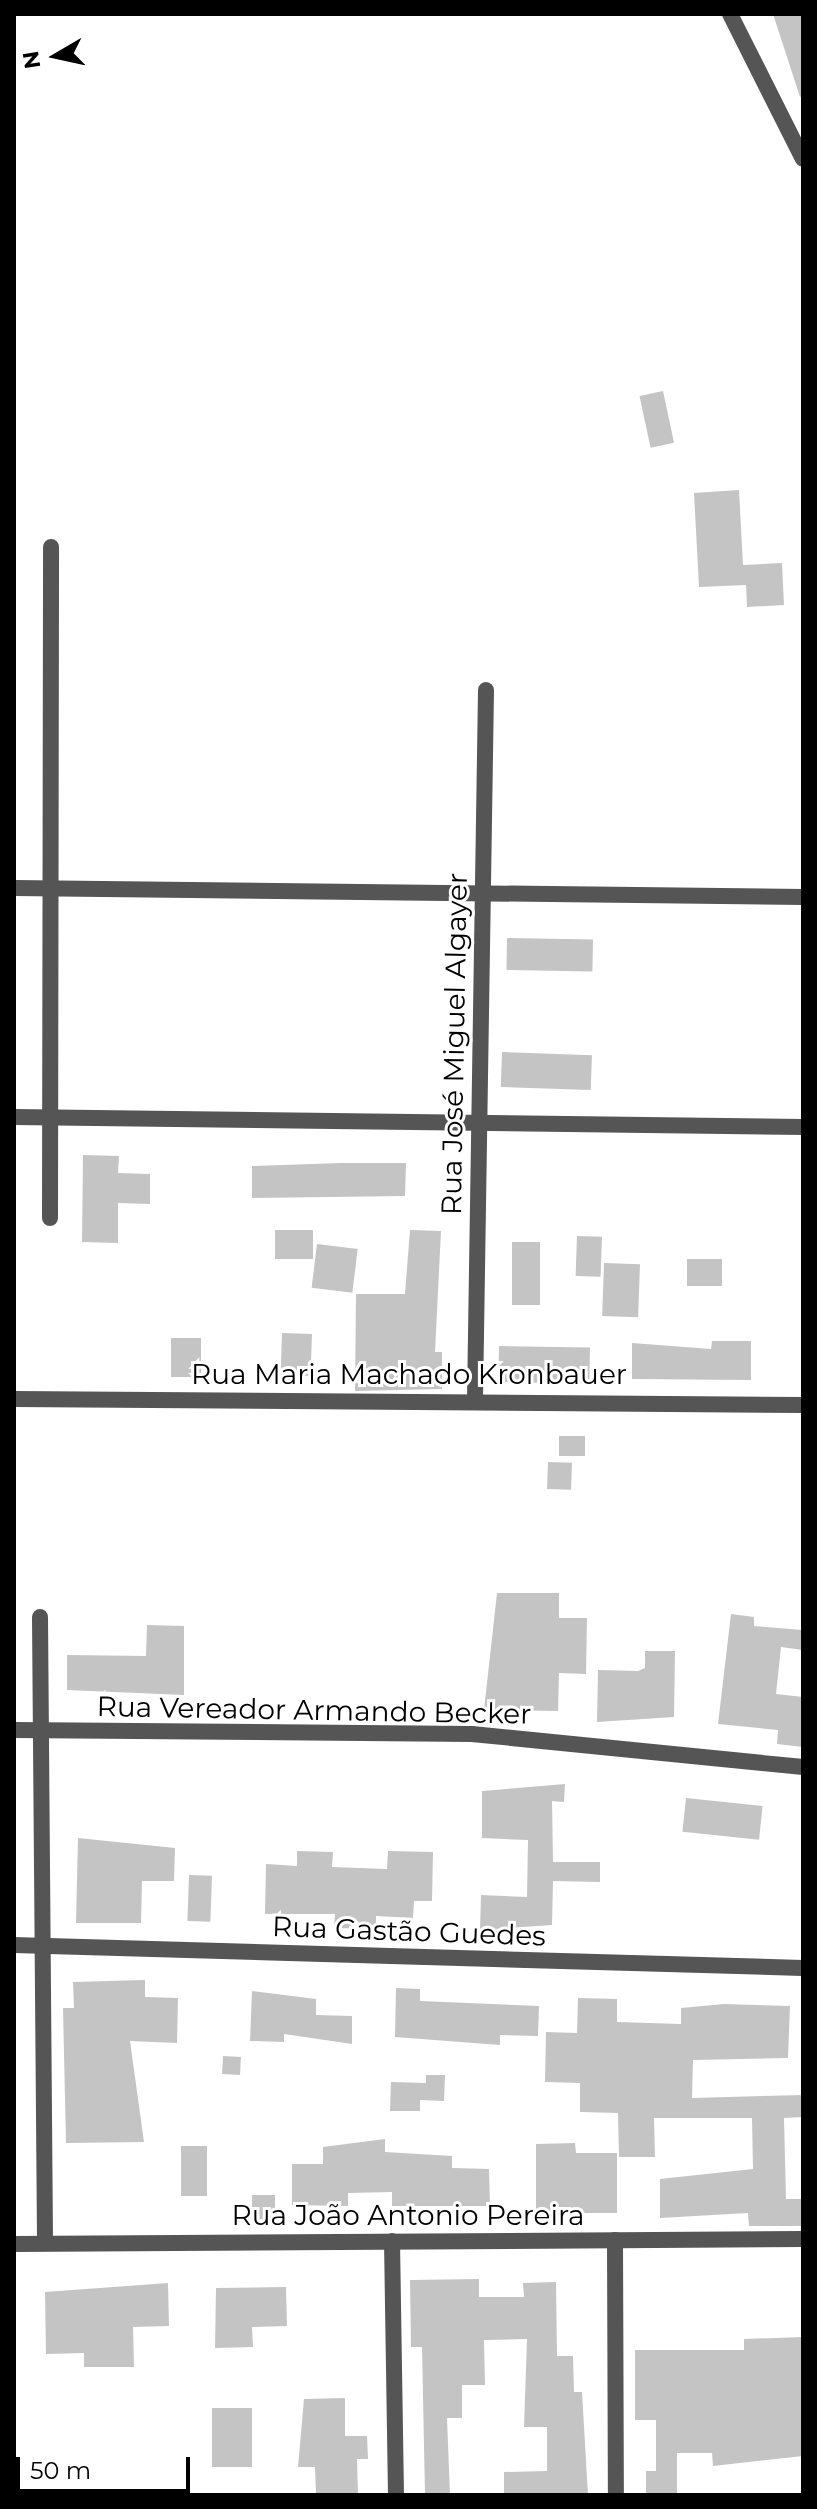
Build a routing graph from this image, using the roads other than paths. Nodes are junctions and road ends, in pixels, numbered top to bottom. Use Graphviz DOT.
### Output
graph roads {
  1 [pos="730,14"];
  2 [pos="803,159"];
  3 [pos="51,547"];
  4 [pos="486,690"];
  5 [pos="14,888"];
  6 [pos="52,888"];
  7 [pos="483,893"];
  8 [pos="803,897"];
  9 [pos="14,1117"];
  10 [pos="51,1117"];
  11 [pos="477,1123"];
  12 [pos="803,1127"];
  13 [pos="50,1218"];
  14 [pos="14,1399"];
  15 [pos="475,1399"];
  16 [pos="803,1405"];
  17 [pos="40,1617"];
  18 [pos="14,1730"];
  19 [pos="36,1731"];
  20 [pos="803,1767"];
  21 [pos="14,1945"];
  22 [pos="40,1946"];
  23 [pos="803,1968"];
  24 [pos="803,2239"];
  25 [pos="615,2240"];
  26 [pos="392,2241"];
  27 [pos="45,2243"];
  28 [pos="14,2244"];
  29 [pos="396,2495"];
  30 [pos="616,2495"];
  1 -- 2 [label="street"];
  3 -- 6 [label="street"];
  4 -- 7 [label="street, Rua José Miguel Algayer"];
  5 -- 6 [label="street"];
  6 -- 7 [label="street"];
  6 -- 10 [label="street"];
  7 -- 8 [label="street"];
  7 -- 11 [label="street, Rua José Miguel Algayer"];
  9 -- 10 [label="street"];
  10 -- 11 [label="street"];
  10 -- 13 [label="street"];
  11 -- 12 [label="street"];
  11 -- 15 [label="street, Rua José Miguel Algayer"];
  14 -- 15 [label="street, Rua Maria Machado Kronbauer"];
  15 -- 16 [label="street, Rua Maria Machado Kronbauer"];
  17 -- 19 [label="street"];
  18 -- 19 [label="street, Rua Vereador Armando Becker"];
  19 -- 20 [label="street, Rua Vereador Armando Becker"];
  19 -- 22 [label="street"];
  21 -- 22 [label="street, Rua Gastão Guedes"];
  22 -- 23 [label="street, Rua Gastão Guedes"];
  22 -- 27 [label="street"];
  24 -- 25 [label="street, Rua João Antonio Pereira"];
  25 -- 26 [label="street, Rua João Antonio Pereira"];
  25 -- 30 [label="street"];
  26 -- 27 [label="street, Rua João Antonio Pereira"];
  26 -- 29 [label="street"];
  27 -- 28 [label="street, Rua João Antonio Pereira"];
}
